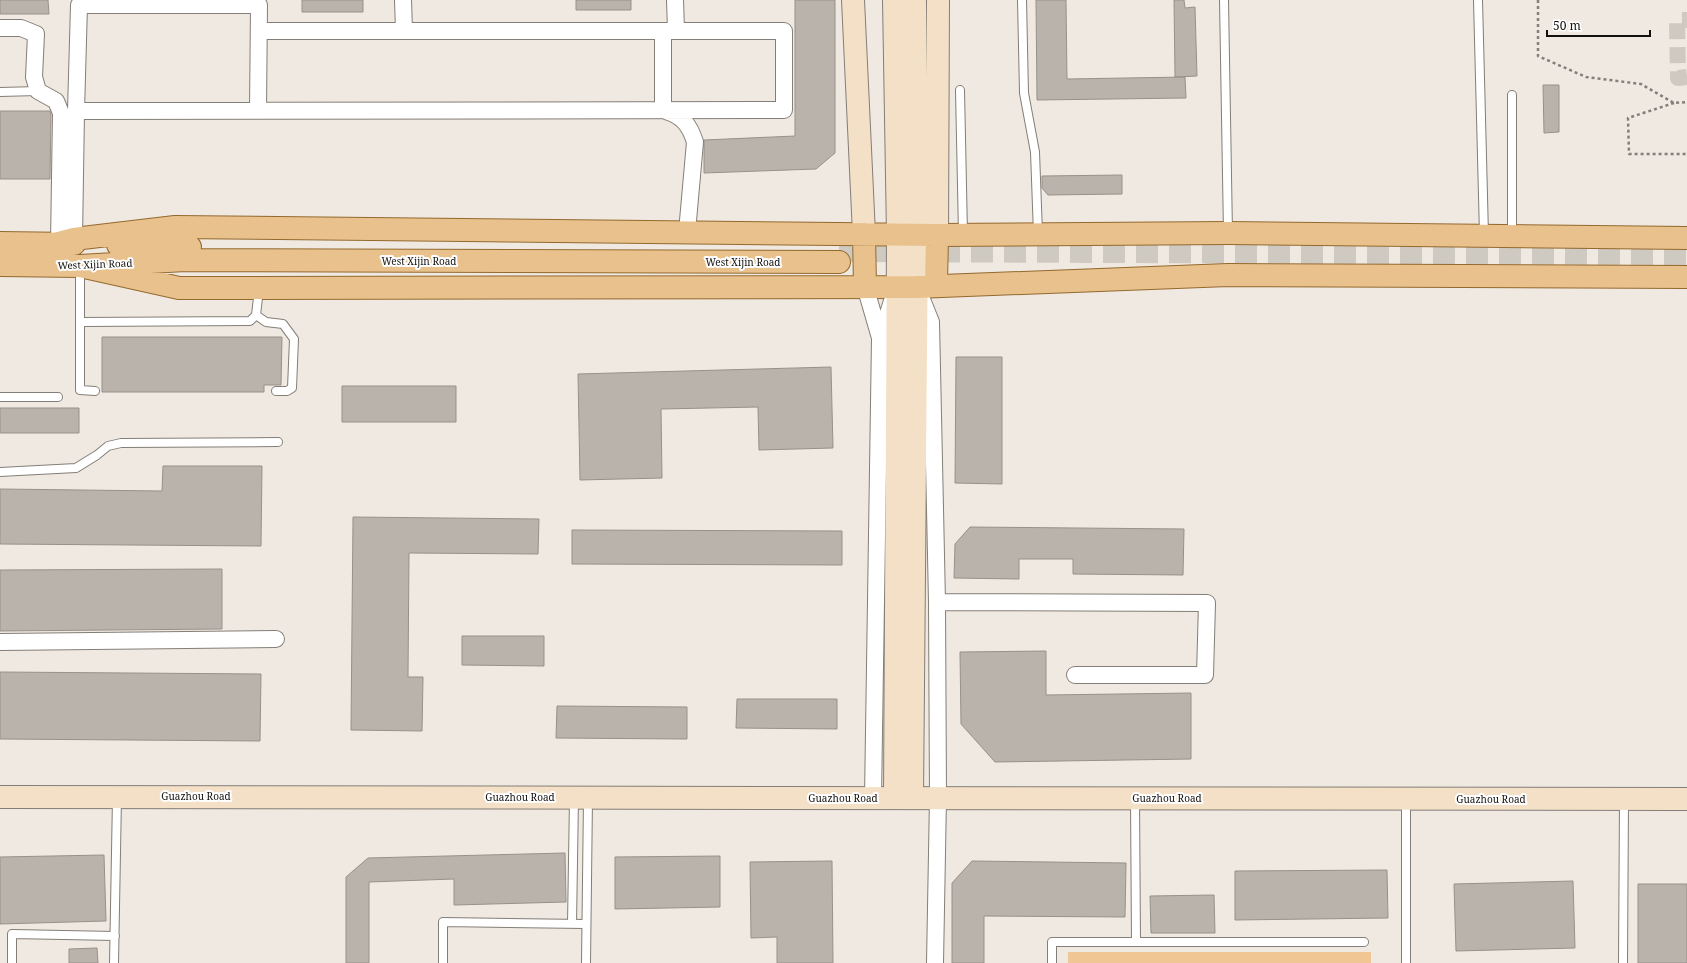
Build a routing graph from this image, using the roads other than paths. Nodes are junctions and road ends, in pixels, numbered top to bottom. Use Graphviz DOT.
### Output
graph roads {
  1 [pos="403,0"];
  2 [pos="675,0"];
  3 [pos="853,0"];
  4 [pos="894,0"];
  5 [pos="915,0"];
  6 [pos="938,0"];
  7 [pos="1022,0"];
  8 [pos="1224,0"];
  9 [pos="1478,0"];
  10 [pos="77,2"];
  11 [pos="0,28"];
  12 [pos="259,31"];
  13 [pos="404,31"];
  14 [pos="669,31"];
  15 [pos="960,90"];
  16 [pos="38,91"];
  17 [pos="0,92"];
  18 [pos="1512,95"];
  19 [pos="258,110"];
  20 [pos="663,110"];
  21 [pos="76,111"];
  22 [pos="687,232"];
  23 [pos="1228,233"];
  24 [pos="864,234"];
  25 [pos="1038,234"];
  26 [pos="917,235"];
  27 [pos="963,235"];
  28 [pos="1484,236"];
  29 [pos="1512,237"];
  30 [pos="1687,238"];
  31 [pos="66,241"];
  32 [pos="0,243"];
  33 [pos="0,265"];
  34 [pos="80,266"];
  35 [pos="1687,277"];
  36 [pos="864,286"];
  37 [pos="259,287"];
  38 [pos="917,287"];
  39 [pos="256,315"];
  40 [pos="81,322"];
  41 [pos="880,338"];
  42 [pos="95,391"];
  43 [pos="276,391"];
  44 [pos="0,397"];
  45 [pos="58,397"];
  46 [pos="278,442"];
  47 [pos="0,472"];
  48 [pos="937,602"];
  49 [pos="276,639"];
  50 [pos="0,642"];
  51 [pos="1075,675"];
  52 [pos="117,796"];
  53 [pos="0,797"];
  54 [pos="581,797"];
  55 [pos="873,798"];
  56 [pos="904,798"];
  57 [pos="938,798"];
  58 [pos="1135,798"];
  59 [pos="1406,799"];
  60 [pos="1624,799"];
  61 [pos="1687,799"];
  62 [pos="572,924"];
  63 [pos="585,924"];
  64 [pos="115,936"];
  65 [pos="1136,942"];
  66 [pos="1364,942"];
  67 [pos="12,963"];
  68 [pos="114,963"];
  69 [pos="443,963"];
  70 [pos="586,963"];
  71 [pos="935,963"];
  72 [pos="1052,963"];
  73 [pos="1406,963"];
  74 [pos="1623,963"];
  1 -- 13 [label="street"];
  2 -- 14 [label="street"];
  3 -- 24 [label="street"];
  4 -- 26 [label="street"];
  5 -- 26 [label="street"];
  6 -- 26 [label="street"];
  7 -- 25 [label="lane"];
  8 -- 23 [label="lane"];
  9 -- 28 [label="lane"];
  10 -- 12 [label="street"];
  10 -- 21 [label="street"];
  11 -- 16 [label="street"];
  12 -- 13 [label="street"];
  12 -- 19 [label="street"];
  13 -- 14 [label="street"];
  14 -- 20 [label="street"];
  14 -- 20 [label="street"];
  15 -- 27 [label="lane"];
  16 -- 17 [label="lane"];
  16 -- 31 [label="street"];
  18 -- 29 [label="lane"];
  19 -- 20 [label="street"];
  19 -- 21 [label="street"];
  20 -- 22 [label="street"];
  21 -- 31 [label="street"];
  22 -- 24 [label="main road"];
  22 -- 31 [label="main road"];
  23 -- 25 [label="main road"];
  23 -- 28 [label="main road"];
  24 -- 26 [label="main road"];
  24 -- 36 [label="main road"];
  25 -- 27 [label="main road"];
  26 -- 27 [label="main road"];
  26 -- 38 [label="street"];
  26 -- 38 [label="main road"];
  28 -- 29 [label="main road"];
  29 -- 30 [label="main road"];
  31 -- 32 [label="main road, West Xijin Road"];
  31 -- 34 [label="main road, West Xijin Road"];
  33 -- 34 [label="main road, West Xijin Road"];
  34 -- 37 [label="main road"];
  34 -- 40 [label="lane"];
  35 -- 38 [label="main road"];
  36 -- 37 [label="main road"];
  36 -- 38 [label="main road"];
  36 -- 41 [label="street"];
  37 -- 39 [label="lane"];
  38 -- 41 [label="street"];
  38 -- 48 [label="street"];
  38 -- 56 [label="street"];
  39 -- 40 [label="lane"];
  39 -- 43 [label="lane"];
  40 -- 42 [label="lane"];
  41 -- 55 [label="street"];
  44 -- 45 [label="lane"];
  46 -- 47 [label="lane"];
  48 -- 51 [label="street"];
  48 -- 57 [label="street"];
  49 -- 50 [label="street"];
  52 -- 53 [label="street, Guazhou Road"];
  52 -- 54 [label="street, Guazhou Road"];
  52 -- 64 [label="lane"];
  54 -- 55 [label="street, Guazhou Road"];
  54 -- 62 [label="lane"];
  54 -- 63 [label="lane"];
  55 -- 56 [label="street, Guazhou Road"];
  56 -- 57 [label="street, Guazhou Road"];
  57 -- 58 [label="street, Guazhou Road"];
  57 -- 71 [label="street"];
  58 -- 59 [label="street, Guazhou Road"];
  58 -- 65 [label="lane"];
  59 -- 60 [label="street, Guazhou Road"];
  59 -- 73 [label="lane"];
  60 -- 61 [label="street, Guazhou Road"];
  60 -- 74 [label="lane"];
  62 -- 63 [label="lane"];
  62 -- 69 [label="lane"];
  63 -- 70 [label="lane"];
  64 -- 67 [label="lane"];
  64 -- 68 [label="lane"];
  65 -- 66 [label="lane"];
  65 -- 72 [label="lane"];
}
